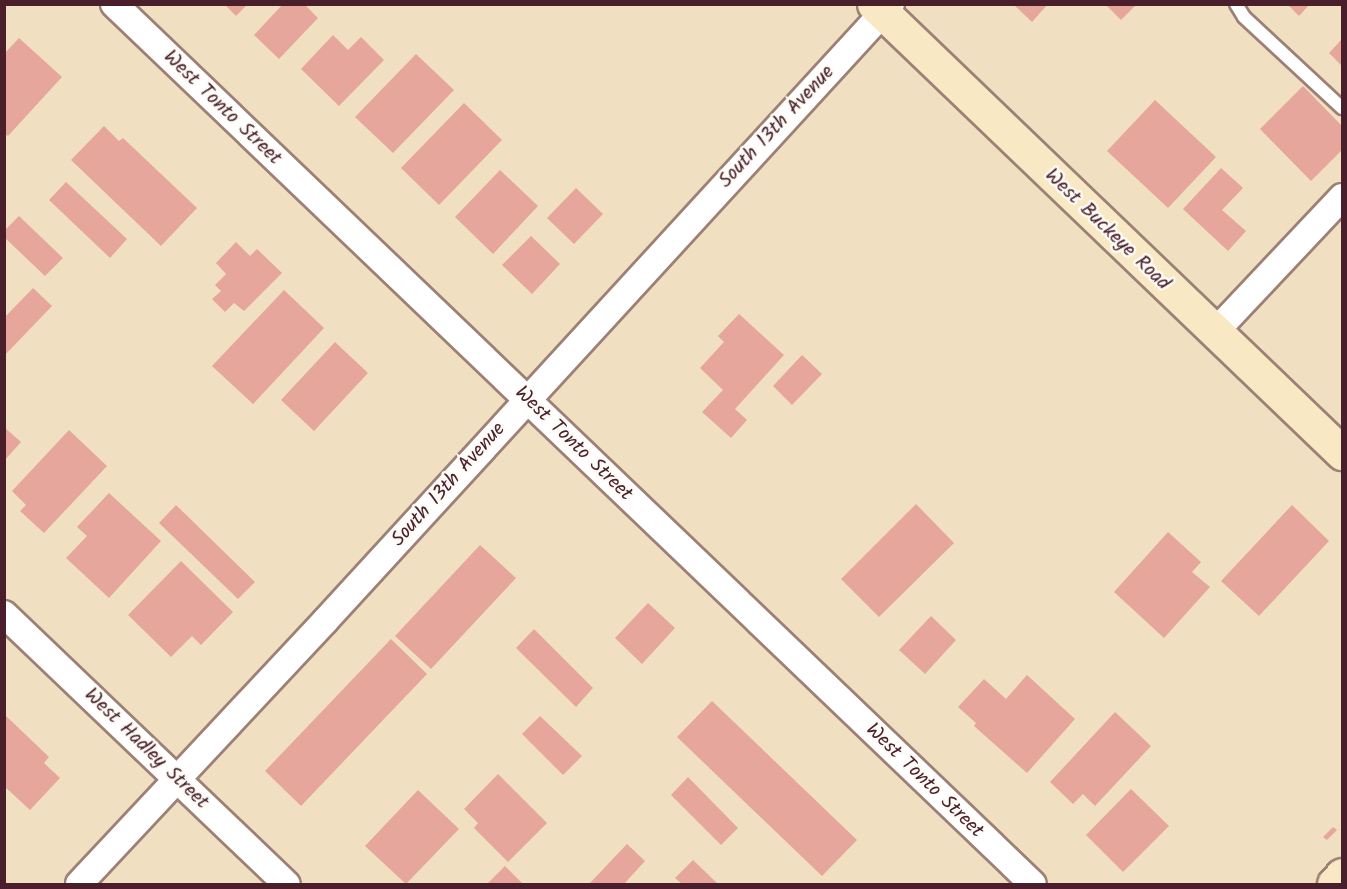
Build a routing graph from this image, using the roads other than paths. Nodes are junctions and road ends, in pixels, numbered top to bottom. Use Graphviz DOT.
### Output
graph roads {
  1 [pos="114,4"];
  2 [pos="1236,4"];
  3 [pos="883,7"];
  4 [pos="1342,108"];
  5 [pos="1342,197"];
  6 [pos="1214,333"];
  7 [pos="527,400"];
  8 [pos="1342,453"];
  9 [pos="4,614"];
  10 [pos="177,780"];
  11 [pos="1342,875"];
  12 [pos="79,885"];
  13 [pos="287,885"];
  14 [pos="1033,885"];
  15 [pos="1334,885"];
  1 -- 7 [label="street, West Tonto Street"];
  2 -- 4 [label="lane"];
  3 -- 6 [label="main road, West Buckeye Road"];
  3 -- 7 [label="street, South 13th Avenue"];
  5 -- 6 [label="street"];
  6 -- 8 [label="main road, West Buckeye Road"];
  7 -- 10 [label="street, South 13th Avenue"];
  7 -- 14 [label="street, West Tonto Street"];
  9 -- 10 [label="street, West Hadley Street"];
  10 -- 12 [label="street, South 13th Avenue"];
  10 -- 13 [label="street, West Hadley Street"];
  11 -- 15 [label="main road"];
}
